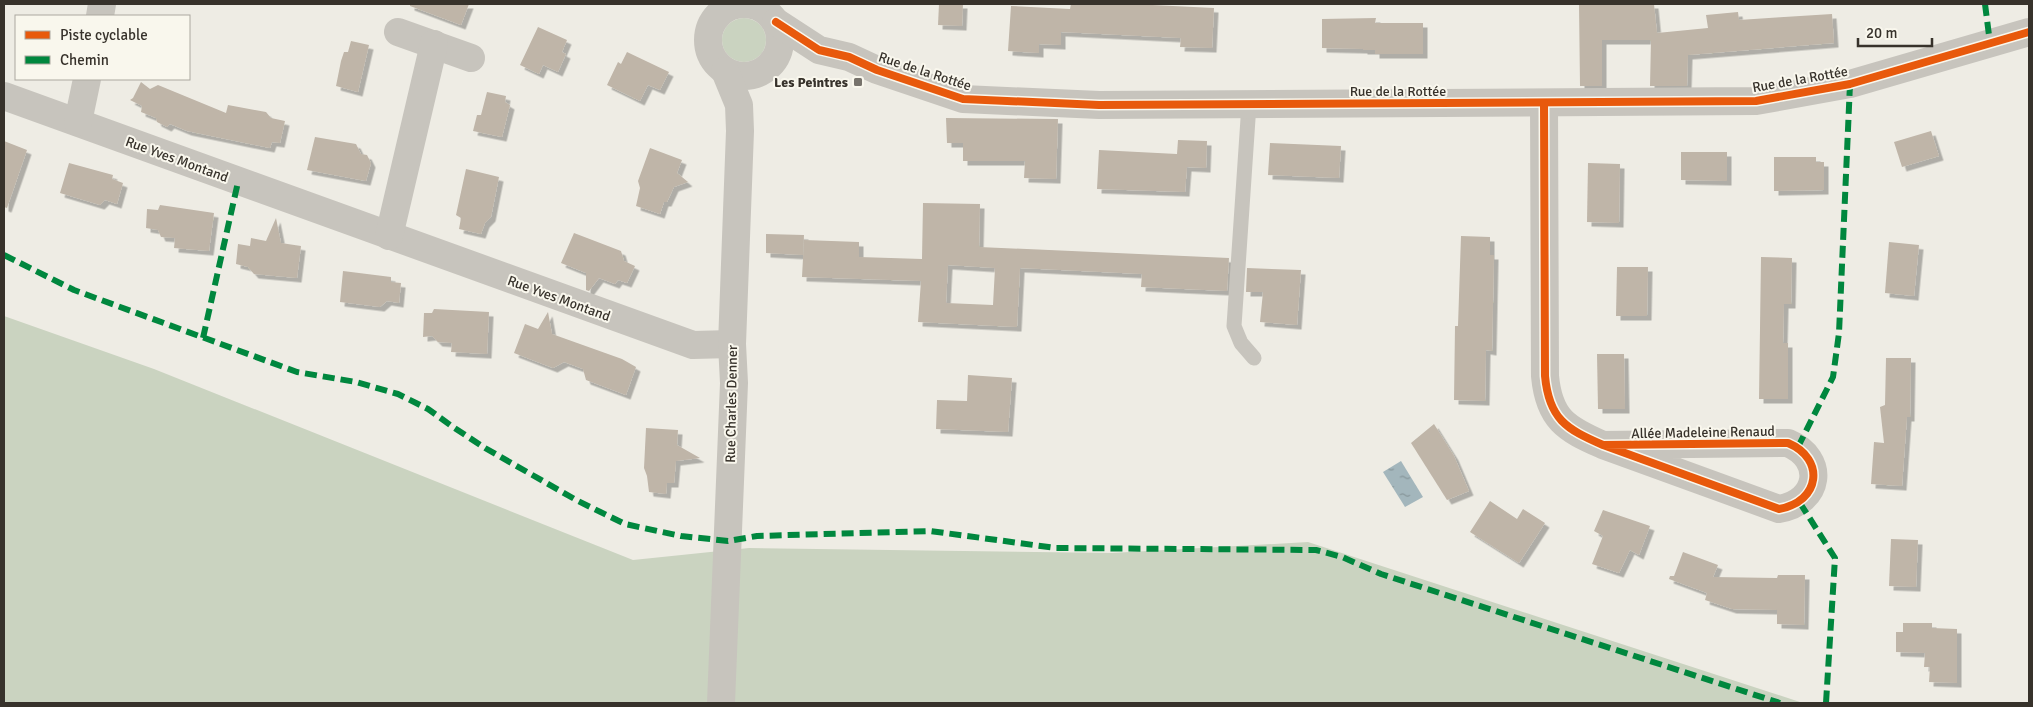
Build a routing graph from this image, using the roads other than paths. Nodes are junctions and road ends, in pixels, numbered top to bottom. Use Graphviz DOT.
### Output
graph roads {
  1 [pos="736,4"];
  2 [pos="773,14"];
  3 [pos="706,16"];
  4 [pos="398,32"];
  5 [pos="2029,32"];
  6 [pos="434,44"];
  7 [pos="819,50"];
  8 [pos="471,58"];
  9 [pos="766,68"];
  10 [pos="725,71"];
  11 [pos="87,80"];
  12 [pos="4,96"];
  13 [pos="1544,103"];
  14 [pos="1249,104"];
  15 [pos="739,105"];
  16 [pos="78,122"];
  17 [pos="389,236"];
  18 [pos="732,344"];
  19 [pos="1254,358"];
  20 [pos="1603,445"];
  21 [pos="722,703"];
  1 -- 2 [label="street"];
  1 -- 3 [label="street"];
  2 -- 7 [label="street, Rue de la Rottée"];
  2 -- 9 [label="street"];
  3 -- 10 [label="street"];
  4 -- 6 [label="street"];
  5 -- 13 [label="street, Rue de la Rottée"];
  6 -- 8 [label="street"];
  6 -- 17 [label="street"];
  7 -- 9 [label="street, Rue de la Rottée"];
  7 -- 14 [label="street, Rue de la Rottée"];
  9 -- 10 [label="street"];
  9 -- 15 [label="street"];
  10 -- 15 [label="street, Rue Charles Denner"];
  11 -- 16 [label="street"];
  12 -- 16 [label="street, Rue Yves Montand"];
  13 -- 14 [label="street, Rue de la Rottée"];
  13 -- 20 [label="street, Allée Madeleine Renaud"];
  14 -- 19 [label="lane"];
  15 -- 18 [label="street, Rue Charles Denner"];
  16 -- 17 [label="street, Rue Yves Montand"];
  17 -- 18 [label="street, Rue Yves Montand"];
  18 -- 21 [label="street, Rue Charles Denner"];
  20 -- 20 [label="street, Allée Madeleine Renaud"];
}
